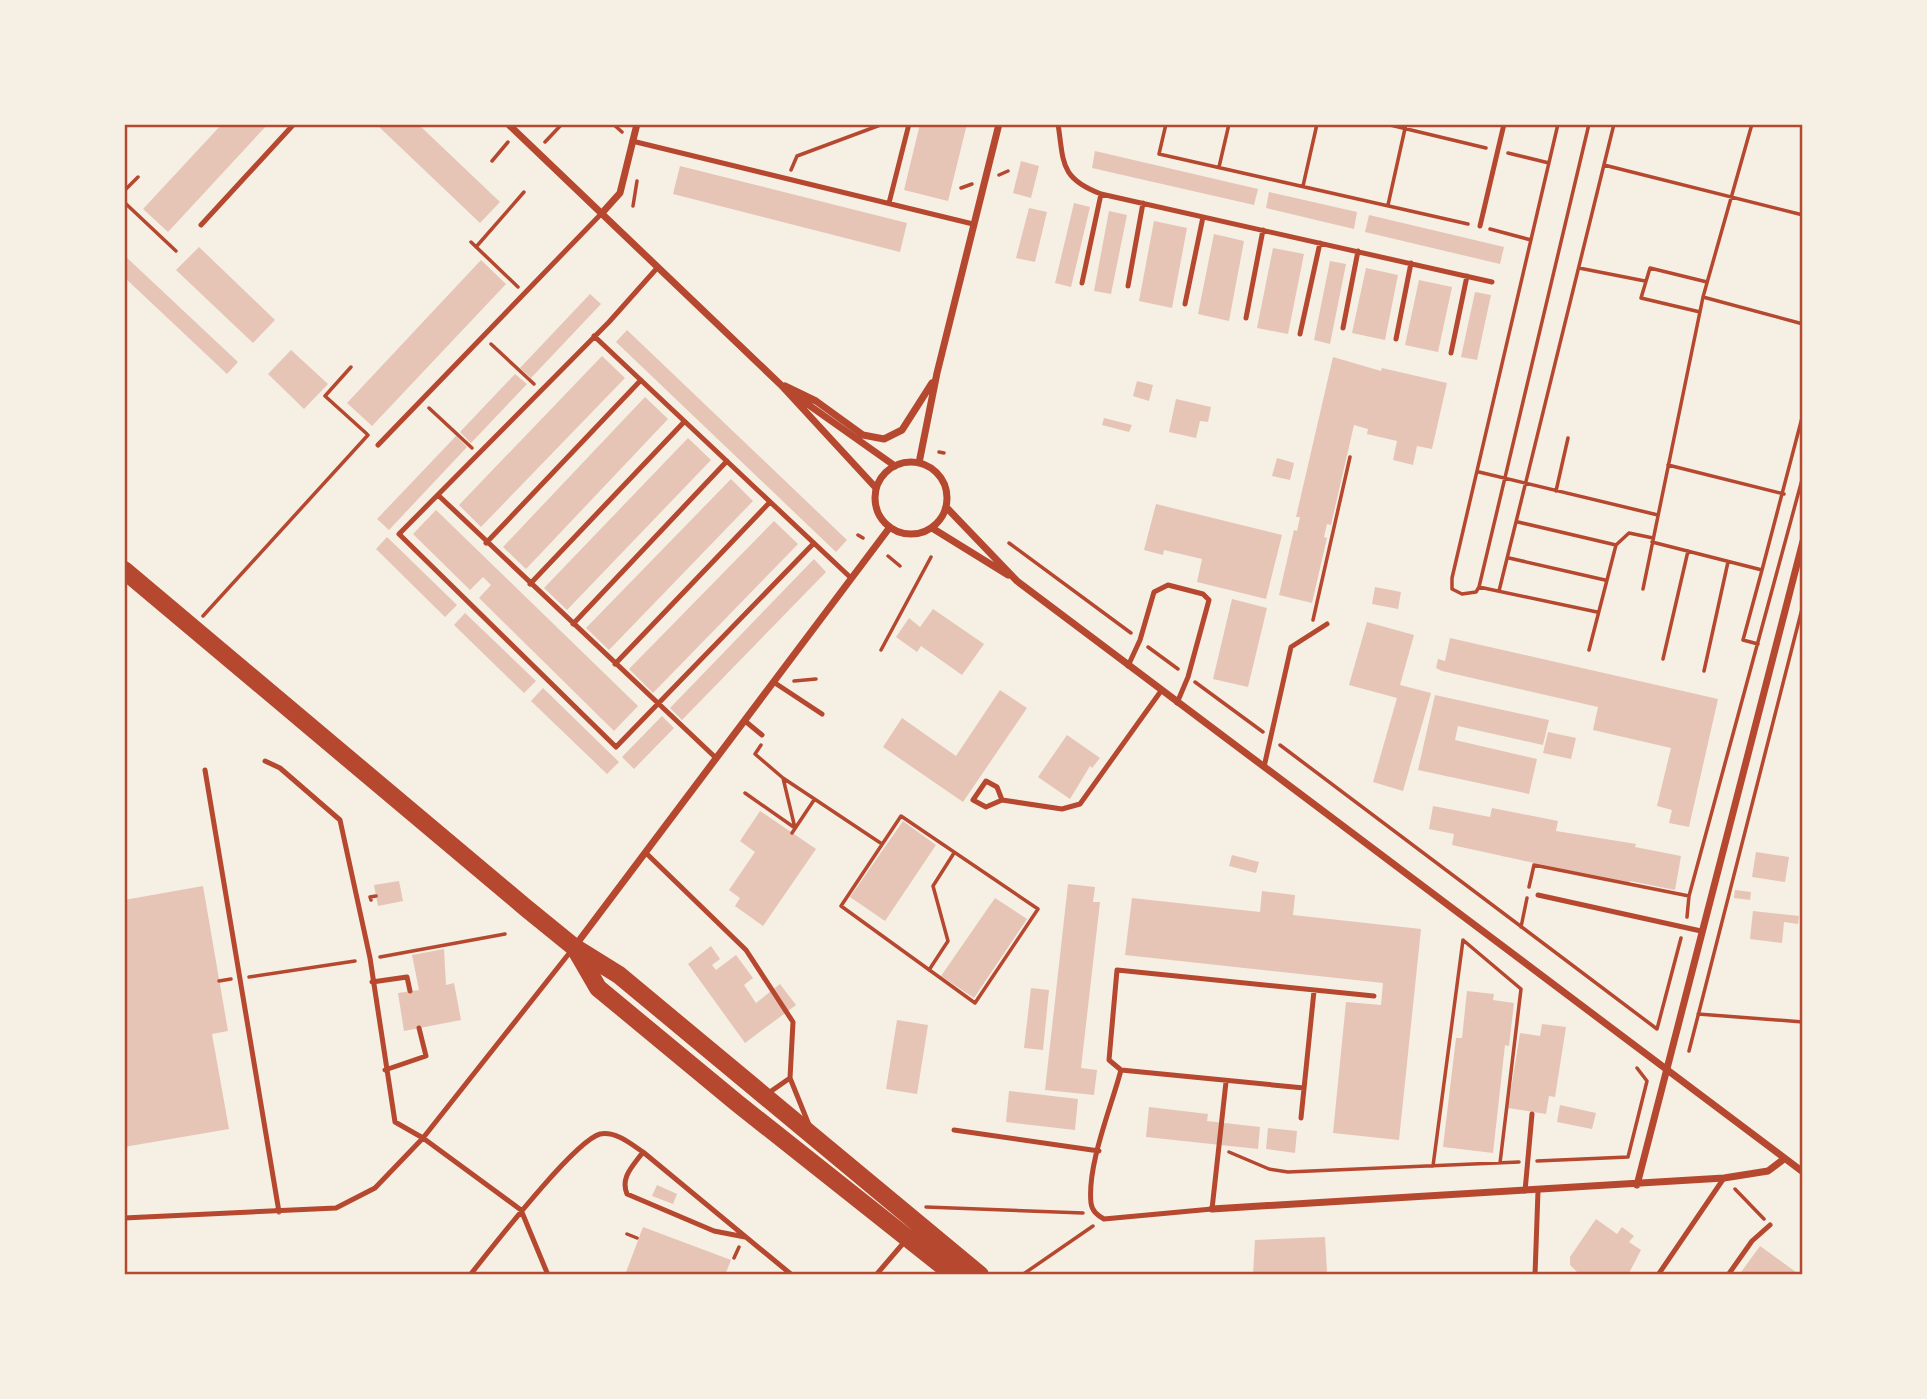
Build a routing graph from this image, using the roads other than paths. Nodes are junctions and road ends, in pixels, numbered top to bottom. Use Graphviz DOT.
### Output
graph roads {
  1 [pos="294,124"];
  2 [pos="508,124"];
  3 [pos="637,124"];
  4 [pos="909,124"];
  5 [pos="999,124"];
  6 [pos="1058,124"];
  7 [pos="1504,124"];
  8 [pos="632,141"];
  9 [pos="1101,194"];
  10 [pos="889,203"];
  11 [pos="1143,203"];
  12 [pos="602,213"];
  13 [pos="1203,217"];
  14 [pos="974,224"];
  15 [pos="201,225"];
  16 [pos="1480,226"];
  17 [pos="1263,230"];
  18 [pos="1320,243"];
  19 [pos="1358,251"];
  20 [pos="1410,263"];
  21 [pos="658,267"];
  22 [pos="1467,276"];
  23 [pos="1492,282"];
  24 [pos="1082,283"];
  25 [pos="1128,286"];
  26 [pos="1185,304"];
  27 [pos="1245,318"];
  28 [pos="1343,328"];
  29 [pos="1300,334"];
  30 [pos="594,336"];
  31 [pos="1395,339"];
  32 [pos="1451,353"];
  33 [pos="937,373"];
  34 [pos="641,380"];
  35 [pos="781,385"];
  36 [pos="684,422"];
  37 [pos="379,444"];
  38 [pos="727,461"];
  39 [pos="919,463"];
  40 [pos="895,466"];
  41 [pos="876,488"];
  42 [pos="438,495"];
  43 [pos="770,502"];
  44 [pos="947,508"];
  45 [pos="890,527"];
  46 [pos="932,528"];
  47 [pos="1803,541"];
  48 [pos="486,543"];
  49 [pos="814,543"];
  50 [pos="124,570"];
  51 [pos="851,578"];
  52 [pos="1017,581"];
  53 [pos="530,584"];
  54 [pos="573,624"];
  55 [pos="1327,624"];
  56 [pos="615,664"];
  57 [pos="1128,666"];
  58 [pos="775,683"];
  59 [pos="1161,691"];
  60 [pos="1177,703"];
  61 [pos="658,704"];
  62 [pos="822,714"];
  63 [pos="745,721"];
  64 [pos="764,736"];
  65 [pos="716,758"];
  66 [pos="265,761"];
  67 [pos="1264,766"];
  68 [pos="205,770"];
  69 [pos="1002,800"];
  70 [pos="646,853"];
  71 [pos="1538,895"];
  72 [pos="1701,931"];
  73 [pos="574,947"];
  74 [pos="372,982"];
  75 [pos="410,991"];
  76 [pos="1314,991"];
  77 [pos="1374,996"];
  78 [pos="419,1028"];
  79 [pos="1666,1069"];
  80 [pos="385,1070"];
  81 [pos="1121,1070"];
  82 [pos="790,1078"];
  83 [pos="1226,1082"];
  84 [pos="1304,1088"];
  85 [pos="764,1096"];
  86 [pos="737,1103"];
  87 [pos="1532,1114"];
  88 [pos="1301,1118"];
  89 [pos="954,1130"];
  90 [pos="423,1138"];
  91 [pos="815,1138"];
  92 [pos="1099,1150"];
  93 [pos="643,1152"];
  94 [pos="1784,1159"];
  95 [pos="1803,1172"];
  96 [pos="1724,1178"];
  97 [pos="1637,1185"];
  98 [pos="1525,1191"];
  99 [pos="1538,1191"];
  100 [pos="1212,1209"];
  101 [pos="521,1210"];
  102 [pos="279,1212"];
  103 [pos="124,1219"];
  104 [pos="1770,1225"];
  105 [pos="747,1238"];
  106 [pos="908,1238"];
  107 [pos="470,1275"];
  108 [pos="548,1275"];
  109 [pos="792,1275"];
  110 [pos="876,1275"];
  111 [pos="954,1275"];
  112 [pos="979,1275"];
  113 [pos="1535,1275"];
  114 [pos="1658,1275"];
  115 [pos="1728,1275"];
  1 -- 15 [label="lane"];
  2 -- 12 [label="street"];
  3 -- 8 [label="street"];
  4 -- 10 [label="lane"];
  5 -- 14 [label="street"];
  6 -- 9 [label="lane"];
  7 -- 16 [label="lane"];
  8 -- 10 [label="lane"];
  8 -- 12 [label="street"];
  9 -- 11 [label="lane"];
  9 -- 24 [label="lane"];
  10 -- 14 [label="lane"];
  11 -- 13 [label="lane"];
  11 -- 25 [label="lane"];
  12 -- 21 [label="street"];
  12 -- 37 [label="lane"];
  13 -- 17 [label="lane"];
  13 -- 26 [label="lane"];
  14 -- 33 [label="street"];
  17 -- 18 [label="lane"];
  17 -- 27 [label="lane"];
  18 -- 19 [label="lane"];
  18 -- 29 [label="lane"];
  19 -- 20 [label="lane"];
  19 -- 28 [label="lane"];
  20 -- 22 [label="lane"];
  20 -- 31 [label="lane"];
  21 -- 30 [label="lane"];
  21 -- 35 [label="street"];
  22 -- 23 [label="lane"];
  22 -- 32 [label="lane"];
  30 -- 34 [label="lane"];
  30 -- 42 [label="lane"];
  33 -- 35 [label="street"];
  33 -- 39 [label="street"];
  34 -- 36 [label="lane"];
  34 -- 48 [label="lane"];
  35 -- 40 [label="street"];
  35 -- 41 [label="street"];
  36 -- 38 [label="lane"];
  36 -- 53 [label="lane"];
  38 -- 43 [label="lane"];
  38 -- 54 [label="lane"];
  39 -- 40 [label="street"];
  39 -- 44 [label="street"];
  40 -- 41 [label="street"];
  41 -- 45 [label="street"];
  42 -- 48 [label="lane"];
  42 -- 61 [label="lane"];
  43 -- 49 [label="lane"];
  43 -- 56 [label="lane"];
  44 -- 46 [label="street"];
  44 -- 52 [label="street"];
  45 -- 46 [label="street"];
  45 -- 51 [label="street"];
  46 -- 52 [label="street"];
  47 -- 72 [label="street"];
  48 -- 53 [label="lane"];
  49 -- 51 [label="lane"];
  49 -- 61 [label="lane"];
  50 -- 73 [label="main road"];
  51 -- 58 [label="street"];
  52 -- 57 [label="street"];
  53 -- 54 [label="lane"];
  54 -- 56 [label="lane"];
  55 -- 67 [label="lane"];
  56 -- 61 [label="lane"];
  57 -- 59 [label="street"];
  57 -- 60 [label="lane"];
  58 -- 62 [label="lane"];
  58 -- 63 [label="street"];
  59 -- 60 [label="street"];
  59 -- 69 [label="lane"];
  60 -- 67 [label="street"];
  61 -- 65 [label="lane"];
  63 -- 64 [label="lane"];
  63 -- 65 [label="street"];
  65 -- 70 [label="street"];
  66 -- 74 [label="lane"];
  67 -- 79 [label="street"];
  68 -- 102 [label="lane"];
  69 -- 69 [label="lane"];
  70 -- 73 [label="street"];
  70 -- 82 [label="lane"];
  71 -- 72 [label="lane"];
  72 -- 79 [label="street"];
  73 -- 85 [label="main road"];
  73 -- 86 [label="main road"];
  73 -- 90 [label="lane"];
  74 -- 75 [label="lane"];
  74 -- 80 [label="lane"];
  76 -- 77 [label="lane"];
  76 -- 81 [label="lane"];
  76 -- 84 [label="lane"];
  78 -- 80 [label="lane"];
  79 -- 94 [label="street"];
  79 -- 97 [label="street"];
  80 -- 90 [label="lane"];
  81 -- 83 [label="lane"];
  81 -- 92 [label="lane"];
  82 -- 85 [label="lane"];
  82 -- 91 [label="lane"];
  83 -- 84 [label="lane"];
  83 -- 100 [label="lane"];
  84 -- 88 [label="lane"];
  85 -- 86 [label="lane"];
  85 -- 91 [label="main road"];
  86 -- 106 [label="main road"];
  87 -- 98 [label="lane"];
  89 -- 92 [label="lane"];
  90 -- 101 [label="lane"];
  90 -- 102 [label="lane"];
  91 -- 112 [label="main road"];
  92 -- 100 [label="lane"];
  93 -- 101 [label="lane"];
  93 -- 105 [label="lane"];
  93 -- 105 [label="lane"];
  94 -- 95 [label="street"];
  94 -- 96 [label="street"];
  96 -- 97 [label="street"];
  96 -- 114 [label="lane"];
  97 -- 99 [label="street"];
  98 -- 99 [label="street"];
  98 -- 100 [label="street"];
  99 -- 113 [label="lane"];
  101 -- 107 [label="lane"];
  101 -- 108 [label="lane"];
  102 -- 103 [label="lane"];
  104 -- 115 [label="lane"];
  105 -- 109 [label="lane"];
  106 -- 110 [label="lane"];
  106 -- 111 [label="main road"];
}
